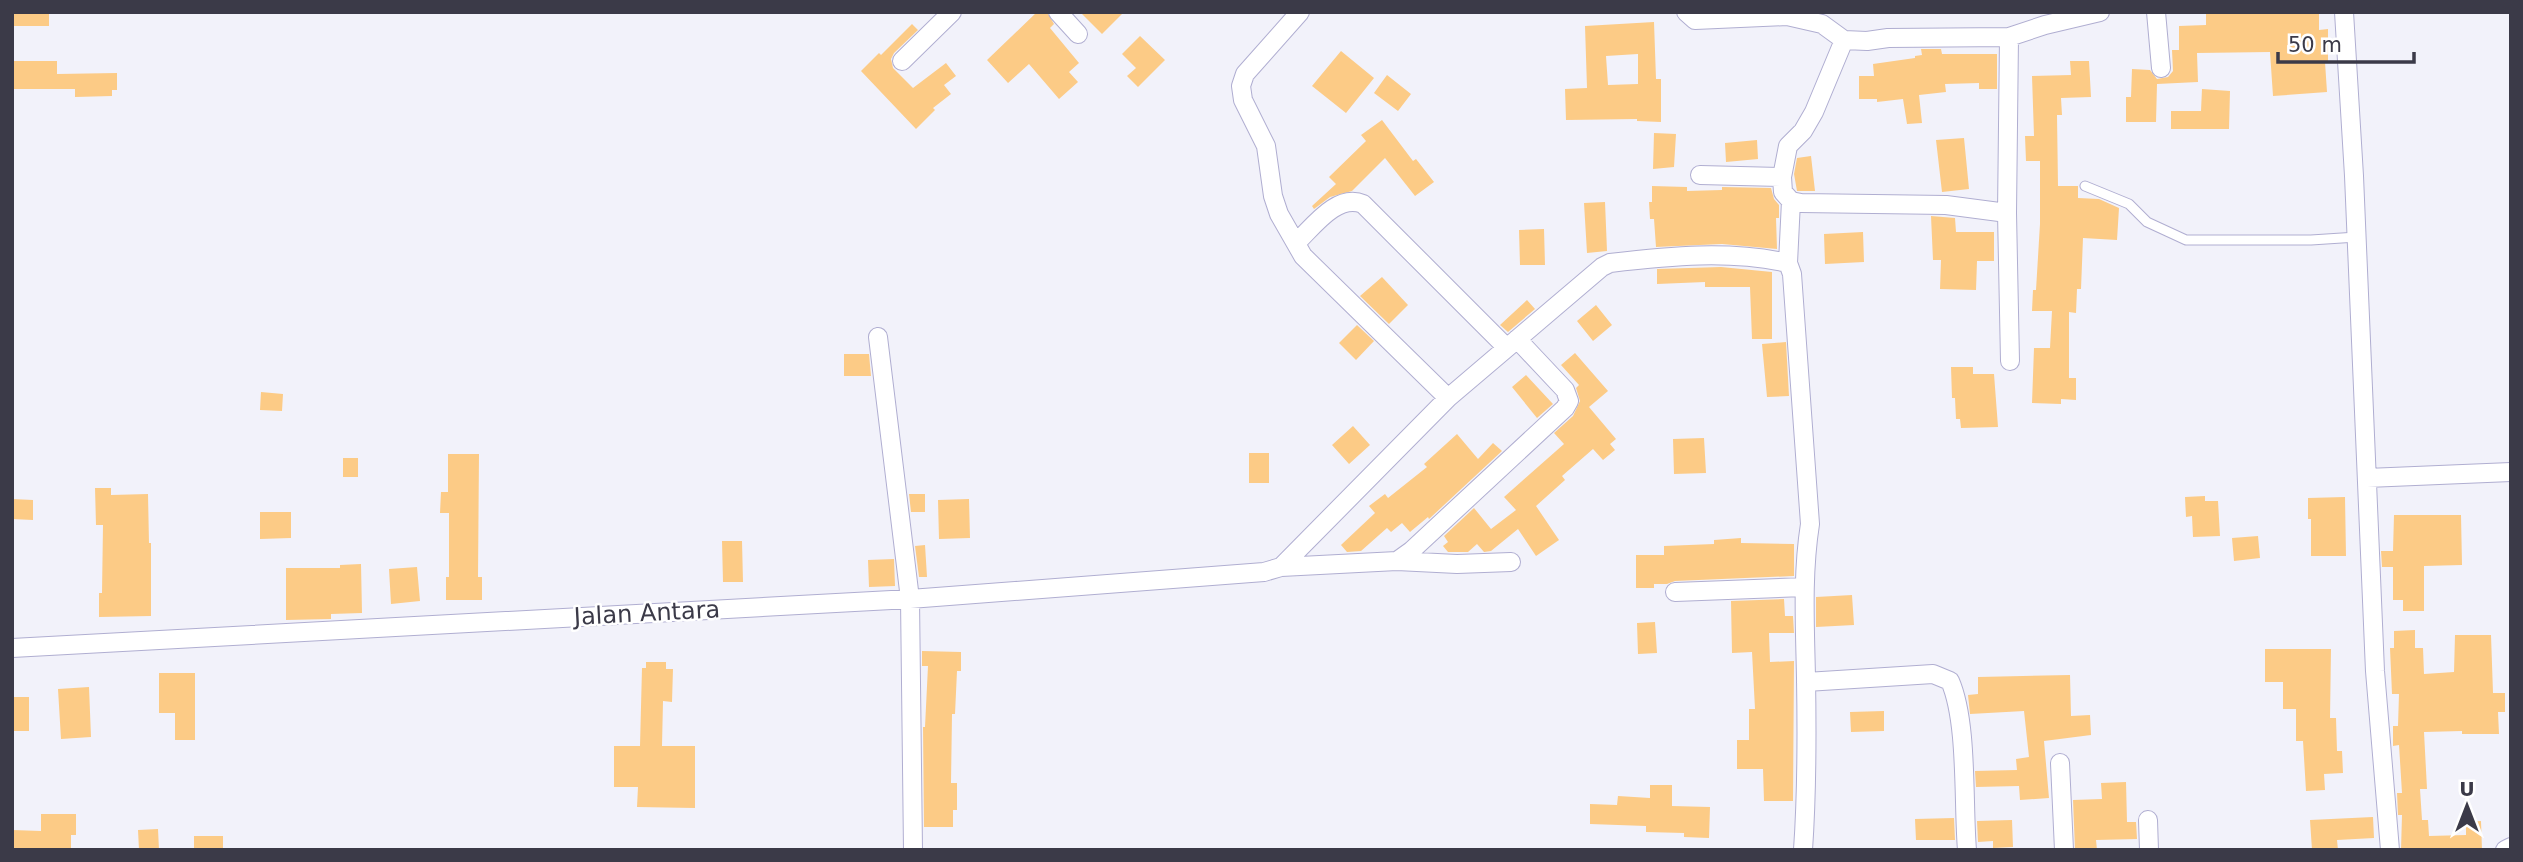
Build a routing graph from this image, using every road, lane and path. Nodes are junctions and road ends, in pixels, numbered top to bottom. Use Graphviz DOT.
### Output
graph roads {
  1 [pos="952,12"];
  2 [pos="1058,12"];
  3 [pos="1300,12"];
  4 [pos="1686,12"];
  5 [pos="2100,12"];
  6 [pos="2156,12"];
  7 [pos="2344,12"];
  8 [pos="2042,19"];
  9 [pos="1077,33"];
  10 [pos="2009,37"];
  11 [pos="1844,40"];
  12 [pos="902,61"];
  13 [pos="2161,68"];
  14 [pos="1700,175"];
  15 [pos="1782,177"];
  16 [pos="2085,186"];
  17 [pos="1791,201"];
  18 [pos="2007,213"];
  19 [pos="2357,237"];
  20 [pos="1296,243"];
  21 [pos="1788,263"];
  22 [pos="878,337"];
  23 [pos="1512,343"];
  24 [pos="2011,360"];
  25 [pos="1448,398"];
  26 [pos="2511,472"];
  27 [pos="2367,478"];
  28 [pos="1397,561"];
  29 [pos="1511,562"];
  30 [pos="1281,567"];
  31 [pos="1804,587"];
  32 [pos="1675,592"];
  33 [pos="910,599"];
  34 [pos="12,648"];
  35 [pos="1806,682"];
  36 [pos="2060,763"];
  37 [pos="2148,820"];
  38 [pos="2511,848"];
  39 [pos="913,850"];
  40 [pos="1803,850"];
  41 [pos="1966,850"];
  42 [pos="2064,850"];
  43 [pos="2149,850"];
  44 [pos="2390,850"];
  45 [pos="2505,850"];
  1 -- 12 [label="street"];
  2 -- 9 [label="street"];
  3 -- 20 [label="street"];
  4 -- 11 [label="street"];
  5 -- 8 [label="street"];
  6 -- 13 [label="street"];
  7 -- 19 [label="street"];
  8 -- 10 [label="street"];
  10 -- 11 [label="street"];
  10 -- 18 [label="street"];
  11 -- 15 [label="street"];
  14 -- 15 [label="street"];
  15 -- 17 [label="street"];
  16 -- 19 [label="lane"];
  17 -- 18 [label="street"];
  17 -- 21 [label="street"];
  18 -- 24 [label="street"];
  19 -- 27 [label="street"];
  20 -- 23 [label="street"];
  20 -- 25 [label="street"];
  21 -- 23 [label="street"];
  21 -- 31 [label="street"];
  22 -- 33 [label="street"];
  23 -- 25 [label="street"];
  23 -- 28 [label="street"];
  25 -- 30 [label="street"];
  26 -- 27 [label="street"];
  27 -- 44 [label="street"];
  28 -- 29 [label="street, Jalan Antara"];
  28 -- 30 [label="street, Jalan Antara"];
  30 -- 33 [label="street, Jalan Antara"];
  31 -- 32 [label="street"];
  31 -- 35 [label="street"];
  33 -- 34 [label="street, Jalan Antara"];
  33 -- 39 [label="street"];
  35 -- 40 [label="street"];
  35 -- 41 [label="street"];
  36 -- 42 [label="street"];
  37 -- 43 [label="street"];
  38 -- 45 [label="street"];
}
